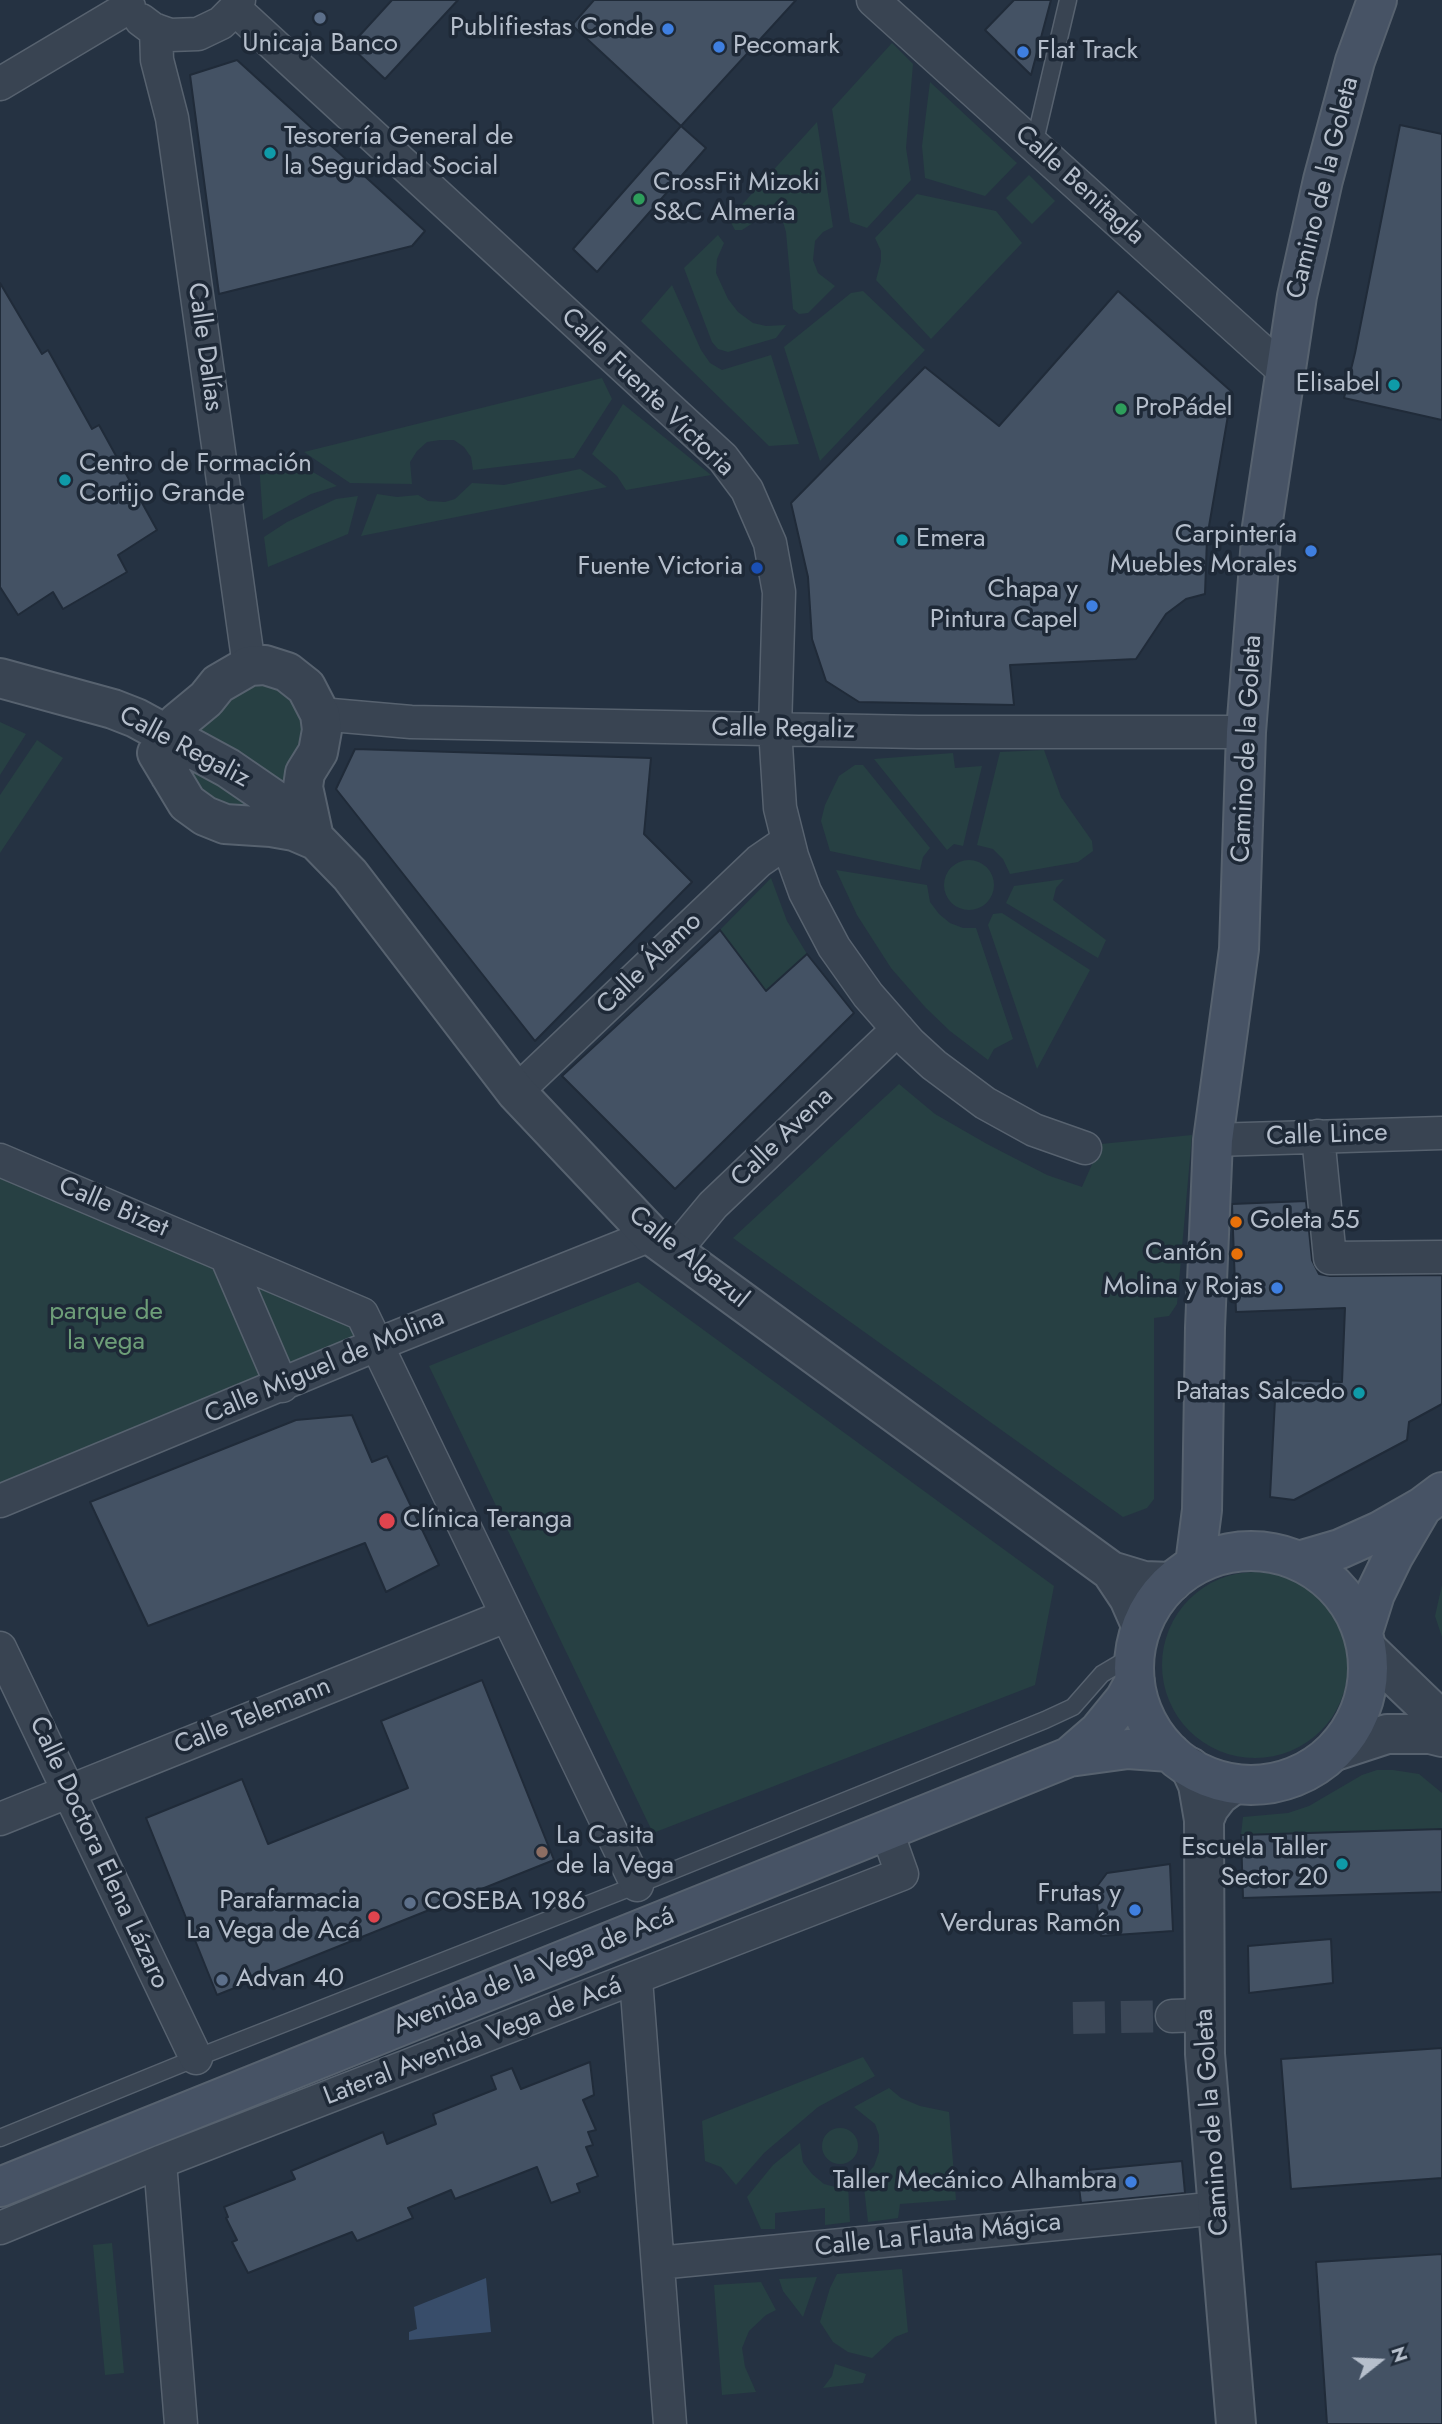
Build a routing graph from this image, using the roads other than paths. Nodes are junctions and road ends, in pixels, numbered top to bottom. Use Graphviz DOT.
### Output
graph roads {
  1 [pos="873,0"];
  2 [pos="1068,0"];
  3 [pos="1377,0"];
  4 [pos="127,3"];
  5 [pos="237,5"];
  6 [pos="156,30"];
  7 [pos="0,84"];
  8 [pos="1034,145"];
  9 [pos="1284,372"];
  10 [pos="248,666"];
  11 [pos="0,678"];
  12 [pos="320,714"];
  13 [pos="136,718"];
  14 [pos="181,724"];
  15 [pos="775,729"];
  16 [pos="1246,732"];
  17 [pos="305,773"];
  18 [pos="170,775"];
  19 [pos="269,816"];
  20 [pos="315,840"];
  21 [pos="788,841"];
  22 [pos="898,1029"];
  23 [pos="516,1092"];
  24 [pos="1442,1133"];
  25 [pos="1318,1136"];
  26 [pos="1213,1140"];
  27 [pos="1085,1148"];
  28 [pos="0,1160"];
  29 [pos="663,1244"];
  30 [pos="226,1256"];
  31 [pos="1442,1257"];
  32 [pos="376,1345"];
  33 [pos="282,1386"];
  34 [pos="1432,1500"];
  35 [pos="0,1501"];
  36 [pos="1299,1561"];
  37 [pos="1195,1567"];
  38 [pos="1111,1571"];
  39 [pos="506,1616"];
  40 [pos="1365,1641"];
  41 [pos="0,1648"];
  42 [pos="1137,1653"];
  43 [pos="1442,1721"];
  44 [pos="1442,1737"];
  45 [pos="1335,1751"];
  46 [pos="1069,1757"];
  47 [pos="1180,1760"];
  48 [pos="1234,1784"];
  49 [pos="70,1790"];
  50 [pos="0,1819"];
  51 [pos="1203,1820"];
  52 [pos="886,1829"];
  53 [pos="637,1885"];
  54 [pos="636,1979"];
  55 [pos="196,2058"];
  56 [pos="0,2138"];
  57 [pos="160,2162"];
  58 [pos="0,2187"];
  59 [pos="1219,2208"];
  60 [pos="0,2228"];
  61 [pos="658,2263"];
  62 [pos="181,2424"];
  63 [pos="670,2424"];
  64 [pos="1236,2424"];
  1 -- 8 [label="street, Calle Benitagla"];
  2 -- 8 [label="lane"];
  3 -- 9 [label="main road, Camino de la Goleta"];
  4 -- 6 [label="street"];
  4 -- 7 [label="street"];
  5 -- 6 [label="street"];
  5 -- 15 [label="street, Calle Fuente Victoria"];
  6 -- 10 [label="street, Calle Dalías"];
  8 -- 9 [label="street, Calle Benitagla"];
  9 -- 16 [label="main road, Camino de la Goleta"];
  10 -- 12 [label="street"];
  10 -- 14 [label="street"];
  11 -- 13 [label="street, Calle Regaliz"];
  12 -- 15 [label="street, Calle Regaliz"];
  12 -- 17 [label="street"];
  13 -- 14 [label="street, Calle Regaliz"];
  13 -- 18 [label="street"];
  14 -- 18 [label="street"];
  14 -- 19 [label="street, Calle Regaliz"];
  15 -- 16 [label="street, Calle Regaliz"];
  15 -- 21 [label="street, Calle Fuente Victoria"];
  16 -- 26 [label="main road, Camino de la Goleta"];
  17 -- 19 [label="street"];
  17 -- 20 [label="street"];
  18 -- 19 [label="street"];
  19 -- 20 [label="street, Calle Algazul"];
  20 -- 23 [label="street, Calle Algazul"];
  21 -- 22 [label="street, Calle Fuente Victoria"];
  21 -- 23 [label="street, Calle Álamo"];
  22 -- 27 [label="street, Calle Fuente Victoria"];
  22 -- 29 [label="street, Calle Avena"];
  23 -- 29 [label="street, Calle Algazul"];
  24 -- 25 [label="street, Calle Lince"];
  25 -- 26 [label="street, Calle Lince"];
  25 -- 31 [label="street"];
  26 -- 37 [label="main road, Camino de la Goleta"];
  28 -- 30 [label="street, Calle Bizet"];
  29 -- 32 [label="street, Calle Miguel de Molina"];
  29 -- 38 [label="street, Calle Algazul"];
  30 -- 32 [label="street, Calle Bizet"];
  30 -- 33 [label="street"];
  32 -- 33 [label="street, Calle Miguel de Molina"];
  32 -- 39 [label="street, Calle Bizet"];
  33 -- 35 [label="street, Calle Miguel de Molina"];
  34 -- 36 [label="main road"];
  34 -- 40 [label="main road"];
  36 -- 37 [label="main road"];
  36 -- 40 [label="main road"];
  37 -- 38 [label="street, Calle Algazul"];
  37 -- 42 [label="main road"];
  38 -- 42 [label="street, Calle Algazul"];
  39 -- 49 [label="street, Calle Telemann"];
  39 -- 53 [label="street, Calle Bizet"];
  40 -- 43 [label="street"];
  40 -- 45 [label="main road"];
  41 -- 49 [label="street, Calle Doctora Elena Lázaro"];
  42 -- 46 [label="main road, Avenida de la Vega de Acá"];
  42 -- 47 [label="main road"];
  42 -- 53 [label="lane"];
  44 -- 45 [label="street"];
  45 -- 48 [label="main road"];
  46 -- 47 [label="main road, Avenida de la Vega de Acá"];
  46 -- 52 [label="main road, Avenida de la Vega de Acá"];
  47 -- 48 [label="main road"];
  47 -- 51 [label="street, Camino de la Goleta"];
  48 -- 51 [label="street"];
  49 -- 50 [label="street, Calle Telemann"];
  49 -- 55 [label="street, Calle Doctora Elena Lázaro"];
  51 -- 59 [label="street, Camino de la Goleta"];
  52 -- 54 [label="street, Lateral Avenida Vega de Acá"];
  52 -- 58 [label="main road, Avenida de la Vega de Acá"];
  53 -- 55 [label="lane"];
  54 -- 57 [label="street, Lateral Avenida Vega de Acá"];
  54 -- 61 [label="street"];
  55 -- 56 [label="lane"];
  57 -- 60 [label="street, Lateral Avenida Vega de Acá"];
  57 -- 62 [label="street"];
  59 -- 61 [label="street, Calle La Flauta Mágica"];
  59 -- 64 [label="street, Camino de la Goleta"];
  61 -- 63 [label="street"];
}
